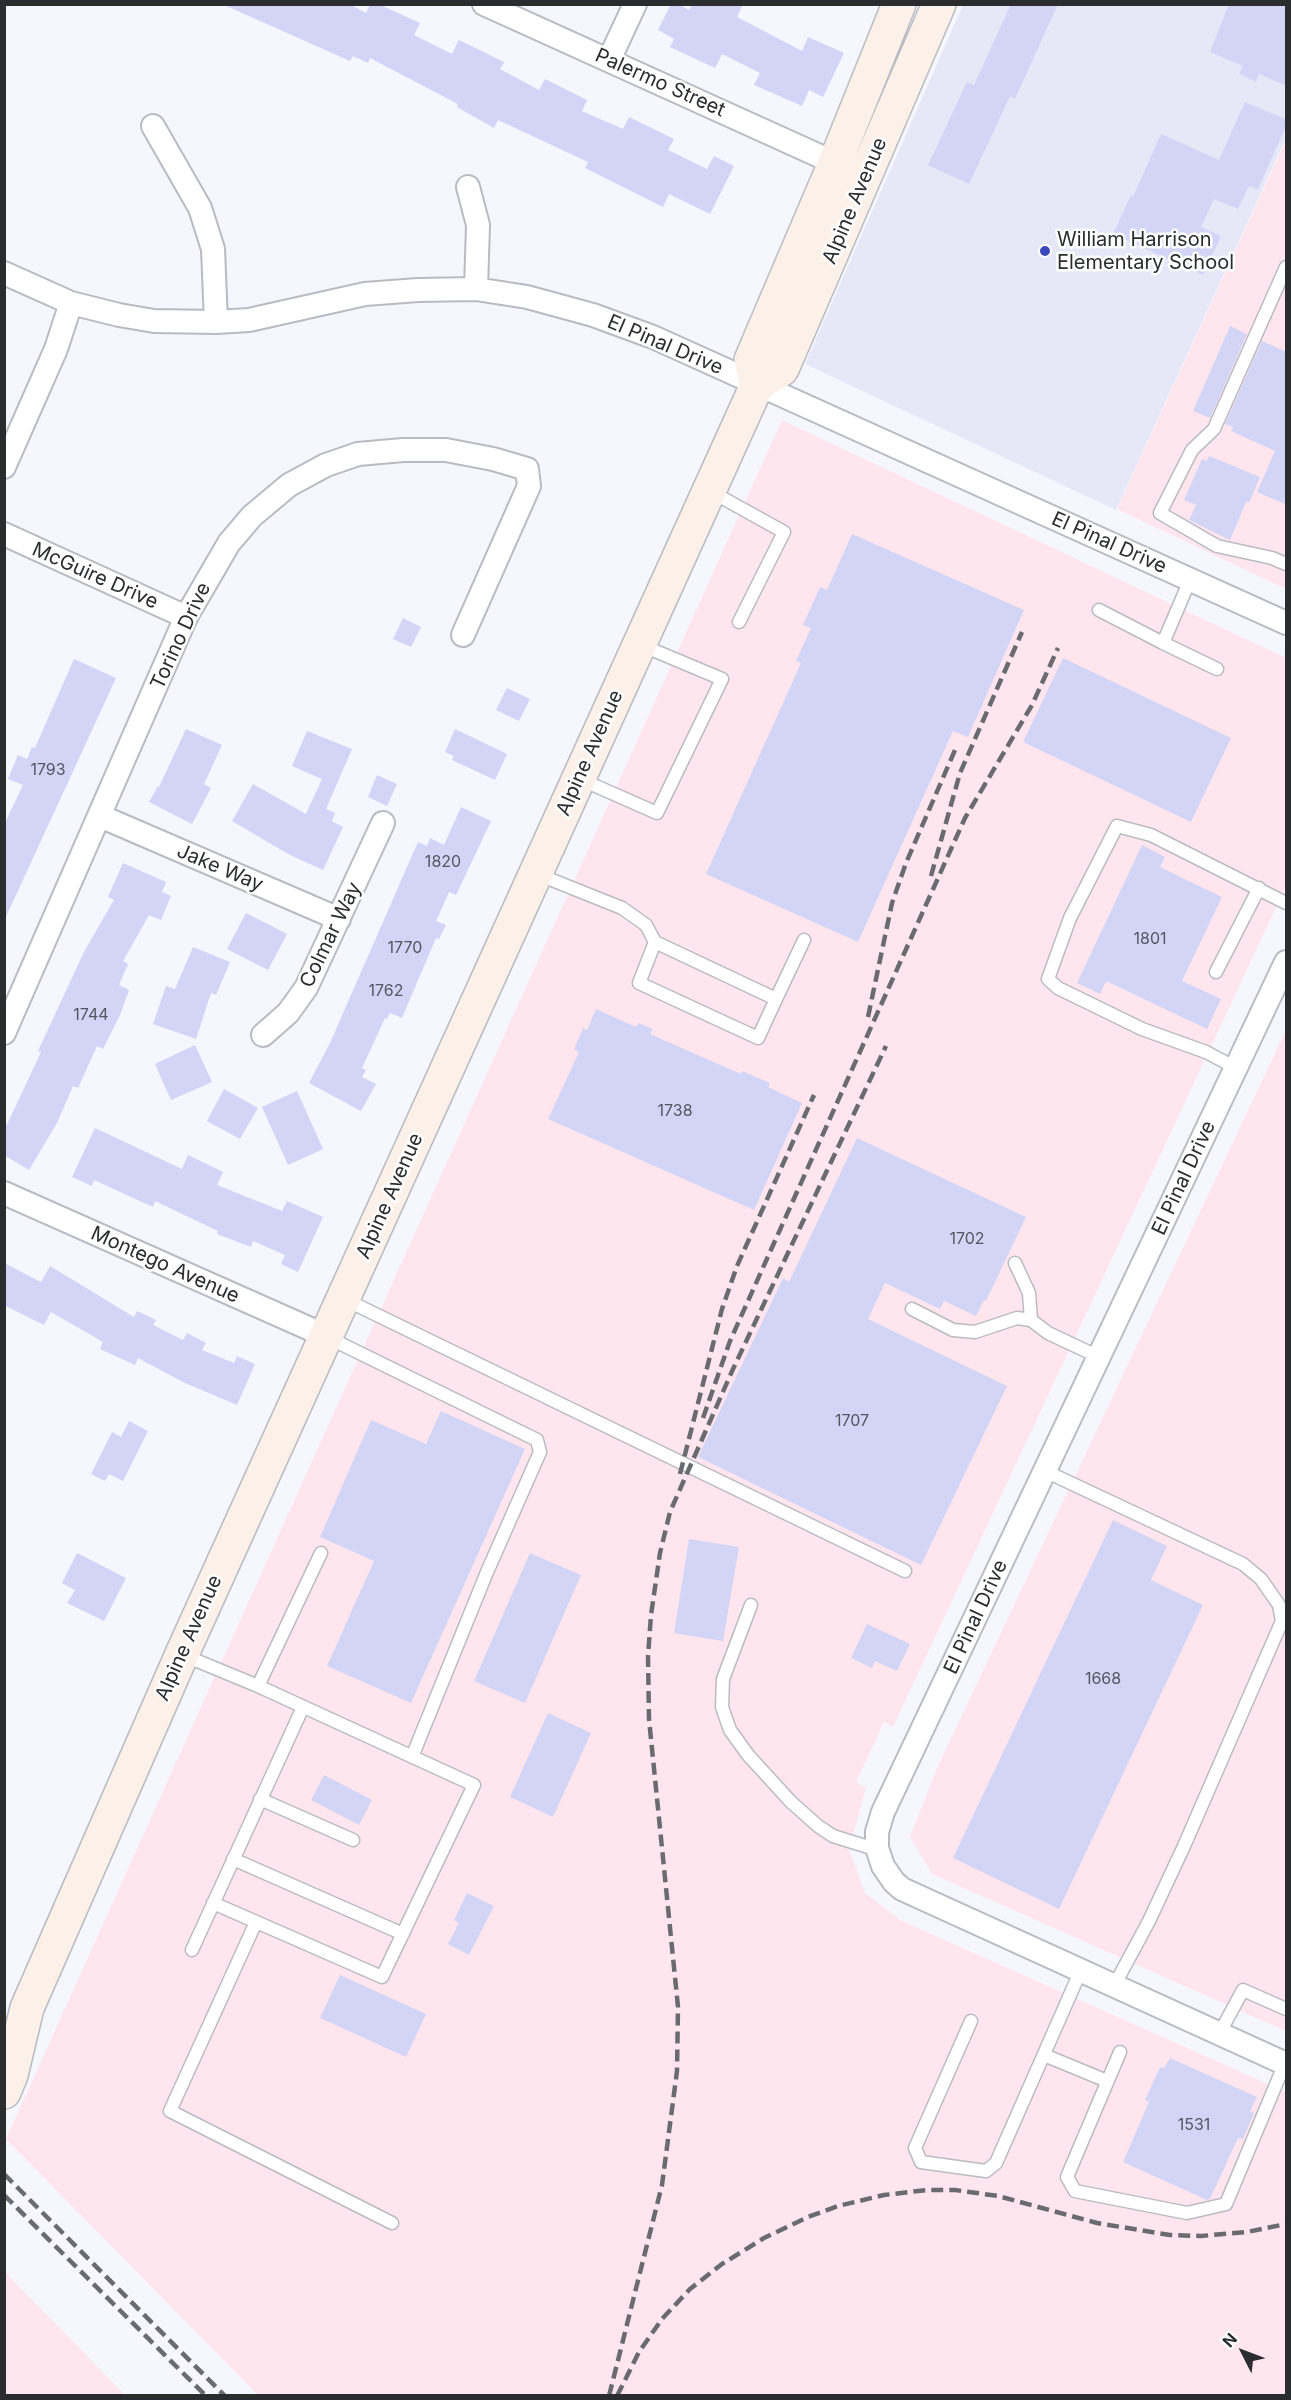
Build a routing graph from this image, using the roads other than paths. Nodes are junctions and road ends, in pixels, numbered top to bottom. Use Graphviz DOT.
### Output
graph roads {
  1 [pos="484,4"];
  2 [pos="635,4"];
  3 [pos="898,4"];
  4 [pos="939,4"];
  5 [pos="609,60"];
  6 [pos="153,126"];
  7 [pos="836,164"];
  8 [pos="468,187"];
  9 [pos="1287,267"];
  10 [pos="4,273"];
  11 [pos="476,289"];
  12 [pos="71,303"];
  13 [pos="216,322"];
  14 [pos="757,385"];
  15 [pos="4,467"];
  16 [pos="709,491"];
  17 [pos="4,534"];
  18 [pos="1287,564"];
  19 [pos="1190,580"];
  20 [pos="1099,610"];
  21 [pos="186,617"];
  22 [pos="739,622"];
  23 [pos="1287,624"];
  24 [pos="463,635"];
  25 [pos="1162,643"];
  26 [pos="640,645"];
  27 [pos="1217,669"];
  28 [pos="579,779"];
  29 [pos="100,816"];
  30 [pos="383,823"];
  31 [pos="536,874"];
  32 [pos="1259,888"];
  33 [pos="1287,903"];
  34 [pos="339,919"];
  35 [pos="804,940"];
  36 [pos="655,942"];
  37 [pos="1287,962"];
  38 [pos="1216,972"];
  39 [pos="776,999"];
  40 [pos="4,1033"];
  41 [pos="263,1035"];
  42 [pos="1236,1068"];
  43 [pos="4,1193"];
  44 [pos="1015,1263"];
  45 [pos="343,1299"];
  46 [pos="912,1309"];
  47 [pos="1031,1320"];
  48 [pos="326,1336"];
  49 [pos="1099,1357"];
  50 [pos="1045,1471"];
  51 [pos="321,1552"];
  52 [pos="904,1572"];
  53 [pos="751,1605"];
  54 [pos="182,1654"];
  55 [pos="258,1686"];
  56 [pos="303,1707"];
  57 [pos="412,1757"];
  58 [pos="260,1799"];
  59 [pos="353,1840"];
  60 [pos="878,1850"];
  61 [pos="233,1859"];
  62 [pos="213,1903"];
  63 [pos="256,1922"];
  64 [pos="403,1934"];
  65 [pos="192,1950"];
  66 [pos="1082,1970"];
  67 [pos="1114,1986"];
  68 [pos="27,2008"];
  69 [pos="1287,2009"];
  70 [pos="971,2020"];
  71 [pos="1219,2034"];
  72 [pos="4,2036"];
  73 [pos="1120,2052"];
  74 [pos="1044,2055"];
  75 [pos="1286,2064"];
  76 [pos="1107,2081"];
  77 [pos="4,2092"];
  78 [pos="392,2223"];
  1 -- 5 [label="street, Palermo Street"];
  2 -- 5 [label="street"];
  3 -- 7 [label="street, Alpine Avenue"];
  4 -- 14 [label="street, Alpine Avenue"];
  5 -- 7 [label="street, Palermo Street"];
  6 -- 13 [label="street"];
  7 -- 14 [label="street, Alpine Avenue"];
  8 -- 11 [label="street"];
  9 -- 18 [label="lane"];
  10 -- 12 [label="street, El Pinal Drive"];
  11 -- 13 [label="street, El Pinal Drive"];
  11 -- 14 [label="street, El Pinal Drive"];
  12 -- 13 [label="street, El Pinal Drive"];
  12 -- 15 [label="street"];
  14 -- 16 [label="street, Alpine Avenue"];
  14 -- 19 [label="street, El Pinal Drive"];
  16 -- 22 [label="lane"];
  16 -- 26 [label="street, Alpine Avenue"];
  17 -- 21 [label="street, McGuire Drive"];
  19 -- 23 [label="street, El Pinal Drive"];
  19 -- 25 [label="lane"];
  20 -- 25 [label="lane"];
  21 -- 24 [label="street, Torino Drive"];
  21 -- 29 [label="street, Torino Drive"];
  25 -- 27 [label="lane"];
  26 -- 28 [label="street, Alpine Avenue"];
  26 -- 28 [label="lane"];
  28 -- 31 [label="street, Alpine Avenue"];
  29 -- 34 [label="street, Jake Way"];
  29 -- 40 [label="street, Torino Drive"];
  30 -- 34 [label="street, Colmar Way"];
  31 -- 36 [label="lane"];
  31 -- 45 [label="street, Alpine Avenue"];
  32 -- 33 [label="lane"];
  32 -- 38 [label="lane"];
  32 -- 42 [label="lane"];
  34 -- 41 [label="street, Colmar Way"];
  35 -- 39 [label="lane"];
  36 -- 39 [label="lane"];
  36 -- 39 [label="lane"];
  37 -- 42 [label="street, El Pinal Drive"];
  42 -- 49 [label="street, El Pinal Drive"];
  43 -- 48 [label="street, Montego Avenue"];
  44 -- 47 [label="lane"];
  45 -- 48 [label="street, Alpine Avenue"];
  45 -- 52 [label="lane"];
  46 -- 47 [label="lane"];
  47 -- 49 [label="lane"];
  48 -- 54 [label="street, Alpine Avenue"];
  48 -- 57 [label="lane"];
  49 -- 50 [label="street, El Pinal Drive"];
  50 -- 60 [label="street, El Pinal Drive"];
  50 -- 67 [label="lane"];
  51 -- 55 [label="lane"];
  53 -- 60 [label="lane"];
  54 -- 55 [label="lane"];
  54 -- 68 [label="street, Alpine Avenue"];
  55 -- 56 [label="lane"];
  56 -- 57 [label="lane"];
  56 -- 58 [label="lane"];
  57 -- 64 [label="lane"];
  58 -- 59 [label="lane"];
  58 -- 61 [label="lane"];
  60 -- 66 [label="street, El Pinal Drive"];
  61 -- 62 [label="lane"];
  61 -- 64 [label="lane"];
  62 -- 63 [label="lane"];
  62 -- 65 [label="lane"];
  63 -- 64 [label="lane"];
  63 -- 78 [label="lane"];
  66 -- 67 [label="street, El Pinal Drive"];
  66 -- 74 [label="lane"];
  67 -- 71 [label="street, El Pinal Drive"];
  68 -- 72 [label="street, Alpine Avenue"];
  68 -- 77 [label="street, Alpine Avenue"];
  69 -- 71 [label="lane"];
  70 -- 74 [label="lane"];
  71 -- 75 [label="street, El Pinal Drive"];
  73 -- 76 [label="lane"];
  74 -- 76 [label="lane"];
  75 -- 76 [label="lane"];
}
